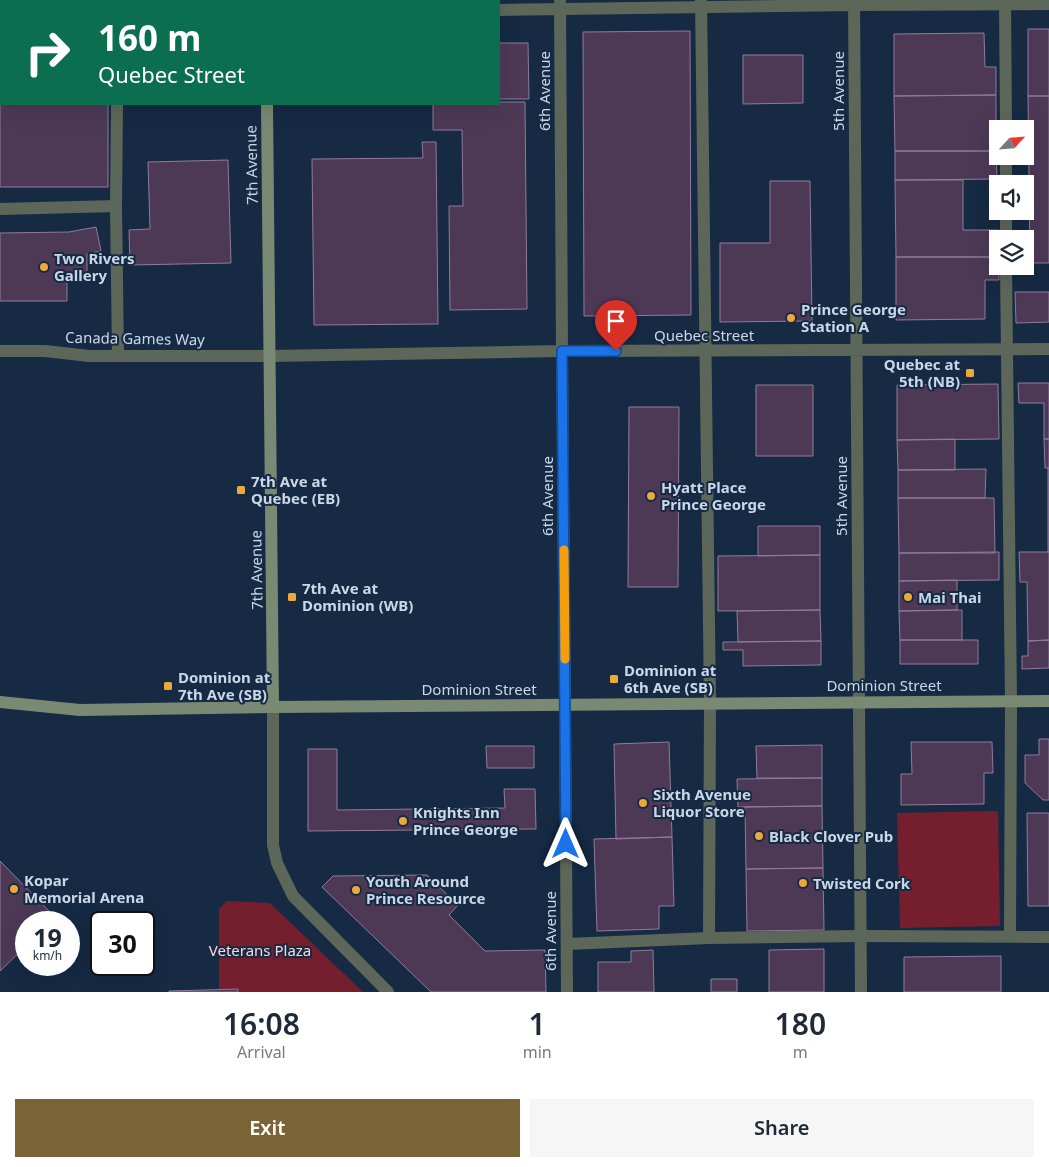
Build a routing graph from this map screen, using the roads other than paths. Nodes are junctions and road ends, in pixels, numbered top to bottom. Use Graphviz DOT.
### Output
graph roads {
  1 [pos="854,2"];
  2 [pos="1005,2"];
  3 [pos="701,4"];
  4 [pos="1049,4"];
  5 [pos="560,5"];
  6 [pos="500,10"];
  7 [pos="117,105"];
  8 [pos="267,105"];
  9 [pos="1006,120"];
  10 [pos="116,206"];
  11 [pos="0,209"];
  12 [pos="1006,275"];
  13 [pos="1006,349"];
  14 [pos="1049,349"];
  15 [pos="562,351"];
  16 [pos="706,351"];
  17 [pos="856,351"];
  18 [pos="0,352"];
  19 [pos="118,356"];
  20 [pos="270,356"];
  21 [pos="1010,701"];
  22 [pos="1049,701"];
  23 [pos="0,702"];
  24 [pos="859,702"];
  25 [pos="710,703"];
  26 [pos="565,705"];
  27 [pos="273,707"];
  28 [pos="861,936"];
  29 [pos="1010,937"];
  30 [pos="1049,937"];
  31 [pos="709,938"];
  32 [pos="567,944"];
  33 [pos="388,992"];
  34 [pos="567,992"];
  35 [pos="861,992"];
  1 -- 2 [label="street"];
  1 -- 3 [label="street"];
  1 -- 17 [label="street, 5th Avenue"];
  2 -- 4 [label="street"];
  2 -- 9 [label="street"];
  3 -- 5 [label="street"];
  3 -- 16 [label="street"];
  5 -- 6 [label="street"];
  5 -- 15 [label="street, 6th Avenue"];
  7 -- 10 [label="street"];
  8 -- 20 [label="main road, 7th Avenue"];
  10 -- 11 [label="street"];
  10 -- 19 [label="street"];
  12 -- 13 [label="street"];
  13 -- 14 [label="street, Quebec Street"];
  13 -- 17 [label="street, Quebec Street"];
  13 -- 21 [label="street"];
  15 -- 16 [label="street, Quebec Street"];
  15 -- 20 [label="street, Quebec Street"];
  15 -- 26 [label="street, 6th Avenue"];
  16 -- 17 [label="street, Quebec Street"];
  16 -- 25 [label="street"];
  17 -- 24 [label="street, 5th Avenue"];
  18 -- 19 [label="street, Canada Games Way"];
  19 -- 20 [label="street, Canada Games Way"];
  20 -- 27 [label="main road, 7th Avenue"];
  21 -- 22 [label="main road, Dominion Street"];
  21 -- 24 [label="main road, Dominion Street"];
  21 -- 29 [label="street"];
  23 -- 27 [label="main road, Dominion Street"];
  24 -- 25 [label="main road, Dominion Street"];
  24 -- 28 [label="street, 5th Avenue"];
  25 -- 26 [label="main road, Dominion Street"];
  25 -- 31 [label="street"];
  26 -- 27 [label="main road, Dominion Street"];
  26 -- 32 [label="street, 6th Avenue"];
  27 -- 33 [label="street, 7th Avenue"];
  28 -- 29 [label="street"];
  28 -- 31 [label="street"];
  28 -- 35 [label="street, 5th Avenue"];
  29 -- 30 [label="street"];
  31 -- 32 [label="street"];
  32 -- 34 [label="street, 6th Avenue"];
}
